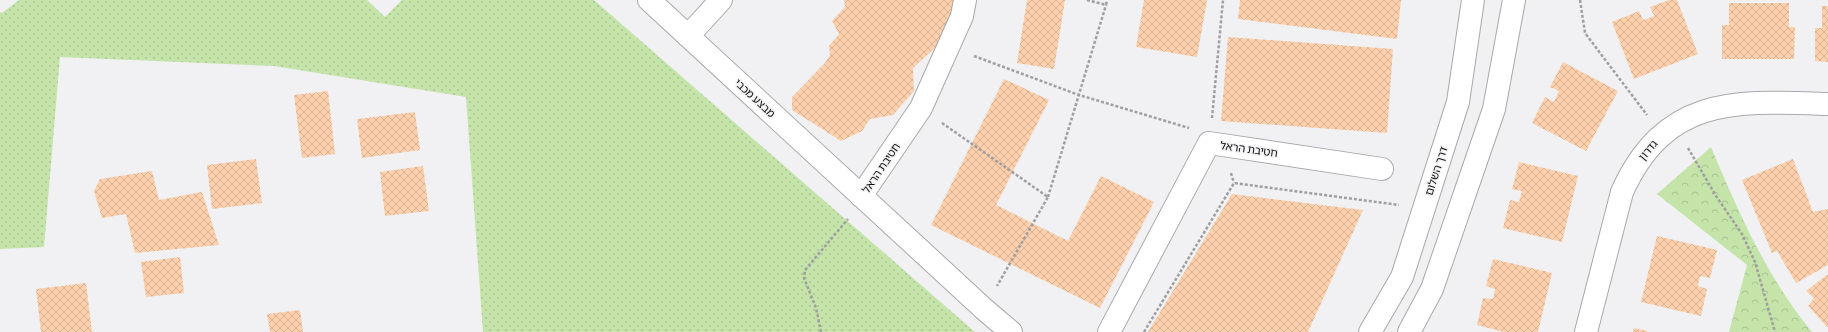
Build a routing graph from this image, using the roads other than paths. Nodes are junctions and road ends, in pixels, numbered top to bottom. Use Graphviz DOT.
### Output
graph roads {
  1 [pos="649,0"];
  2 [pos="721,0"];
  3 [pos="965,0"];
  4 [pos="1473,0"];
  5 [pos="1514,0"];
  6 [pos="688,36"];
  7 [pos="1828,104"];
  8 [pos="1382,168"];
  9 [pos="863,197"];
  10 [pos="1011,332"];
  11 [pos="1109,332"];
  12 [pos="1370,332"];
  13 [pos="1409,332"];
  14 [pos="1586,332"];
  1 -- 6 [label="street, מבצע מכבי"];
  2 -- 6 [label="street"];
  3 -- 9 [label="street, חטיבת הראל"];
  4 -- 12 [label="street, דרך השלום"];
  5 -- 13 [label="street"];
  6 -- 9 [label="street, מבצע מכבי"];
  7 -- 14 [label="street, גדרון"];
  8 -- 11 [label="street, חטיבת הראל"];
  9 -- 10 [label="street, חטיבת הראל"];
}
